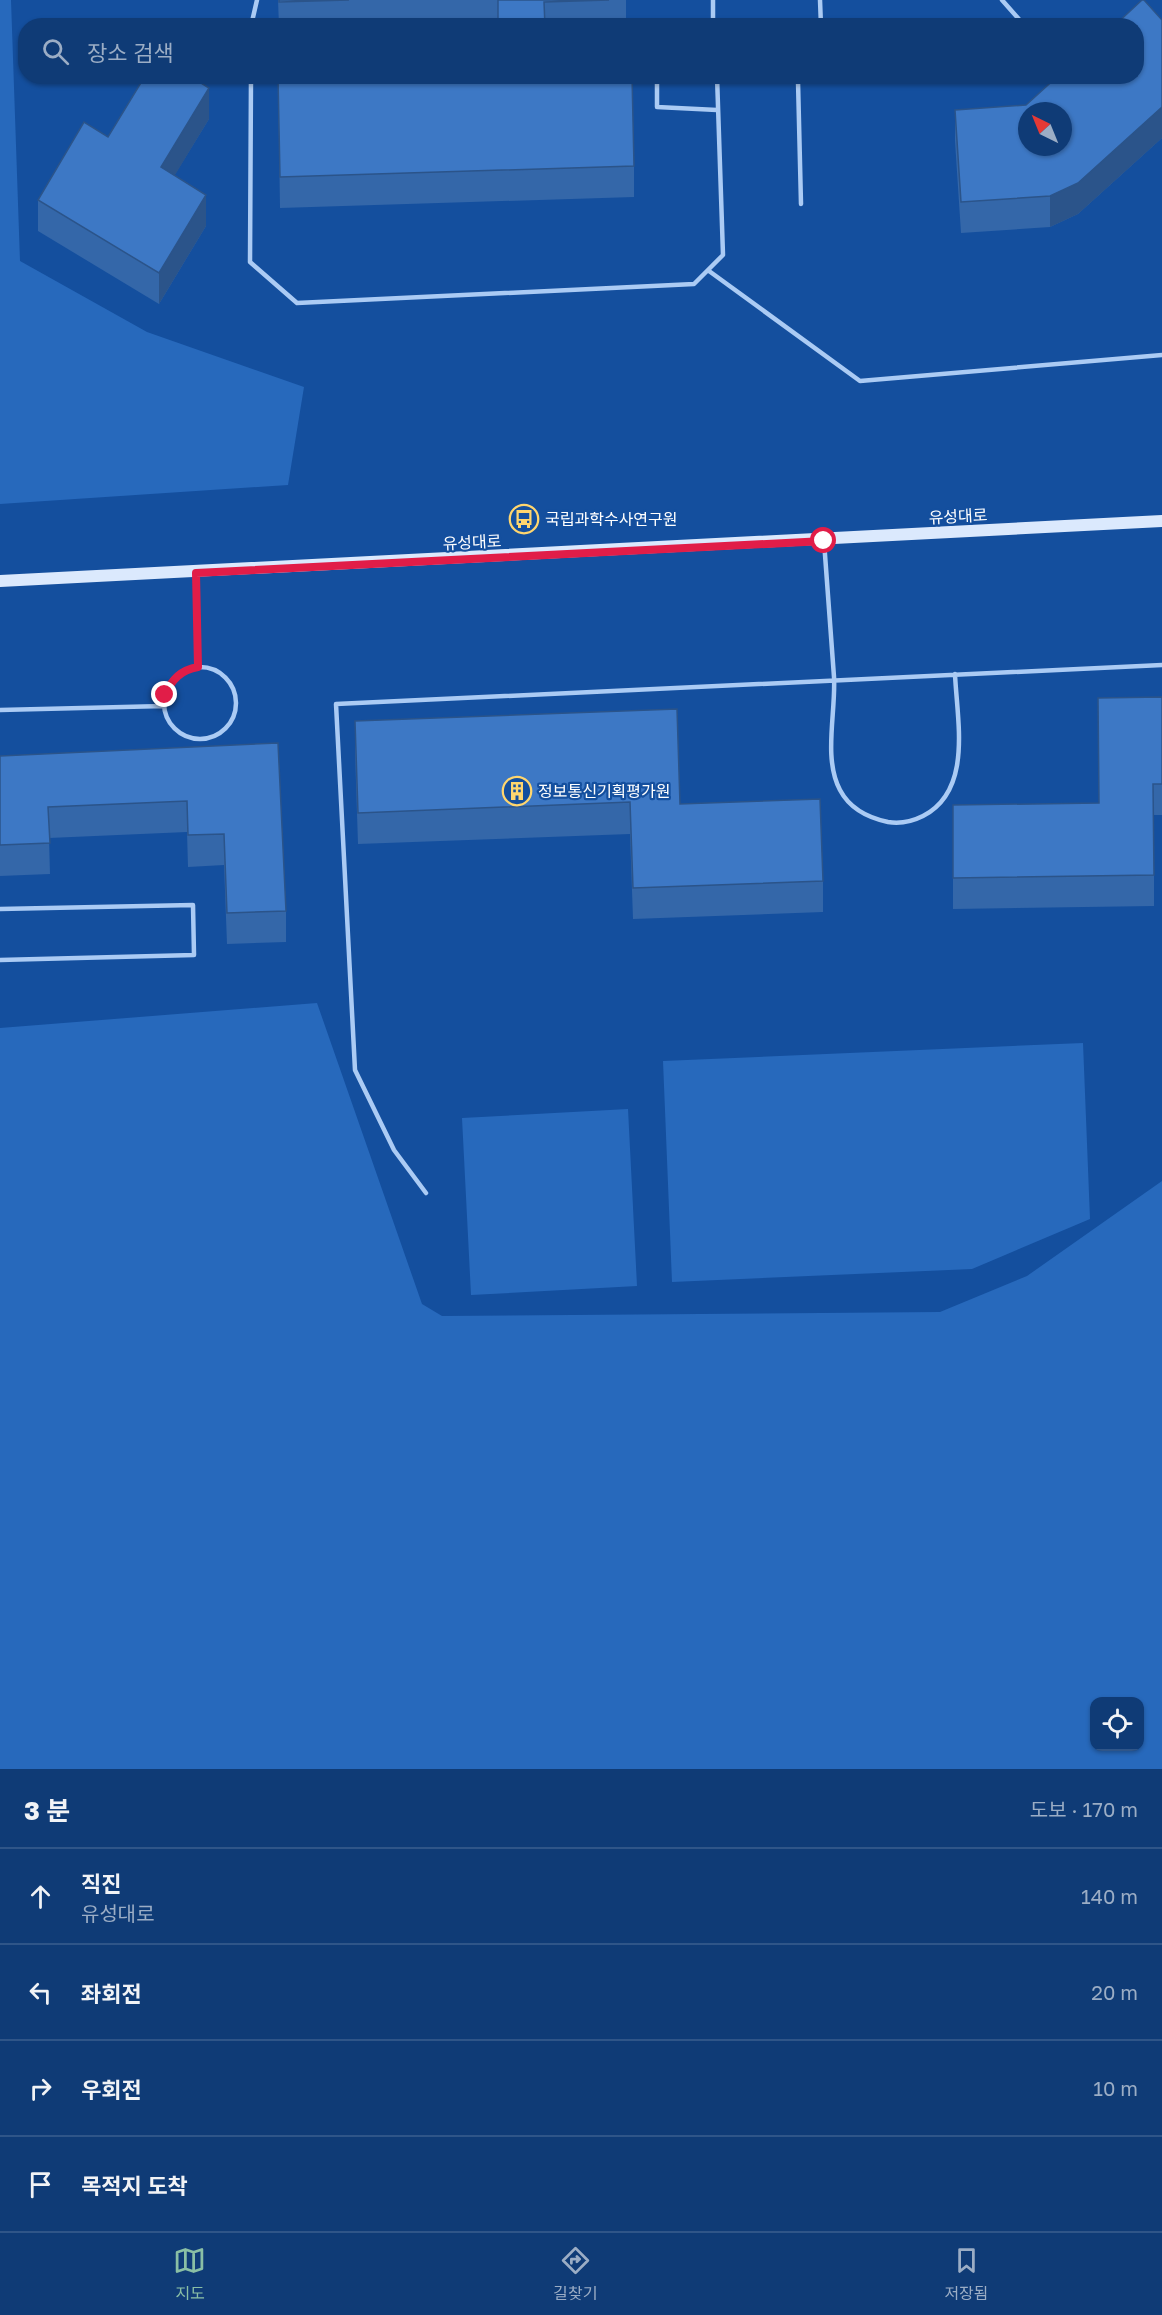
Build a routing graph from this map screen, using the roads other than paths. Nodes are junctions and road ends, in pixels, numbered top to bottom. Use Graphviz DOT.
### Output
graph roads {
  1 [pos="257,0"];
  2 [pos="713,0"];
  3 [pos="820,0"];
  4 [pos="1002,0"];
  5 [pos="253,18"];
  6 [pos="713,18"];
  7 [pos="821,18"];
  8 [pos="1018,18"];
  9 [pos="251,84"];
  10 [pos="657,84"];
  11 [pos="717,84"];
  12 [pos="798,84"];
  13 [pos="717,110"];
  14 [pos="801,204"];
  15 [pos="709,271"];
  16 [pos="1162,355"];
  17 [pos="1162,521"];
  18 [pos="824,541"];
  19 [pos="196,573"];
  20 [pos="0,581"];
  21 [pos="1162,664"];
  22 [pos="198,667"];
  23 [pos="955,674"];
  24 [pos="834,680"];
  25 [pos="164,706"];
  26 [pos="0,710"];
  27 [pos="0,909"];
  28 [pos="0,960"];
  29 [pos="426,1194"];
  1 -- 5 [label="lane"];
  2 -- 6 [label="lane"];
  3 -- 7 [label="lane"];
  4 -- 8 [label="lane"];
  9 -- 15 [label="lane"];
  10 -- 13 [label="lane"];
  11 -- 13 [label="lane"];
  12 -- 14 [label="lane"];
  13 -- 15 [label="lane"];
  15 -- 16 [label="lane"];
  17 -- 18 [label="main road, 유성대로"];
  18 -- 19 [label="main road, 유성대로"];
  18 -- 24 [label="lane"];
  19 -- 20 [label="main road, 유성대로"];
  19 -- 22 [label="lane"];
  21 -- 23 [label="lane"];
  22 -- 25 [label="lane"];
  22 -- 25 [label="lane"];
  23 -- 24 [label="lane"];
  23 -- 24 [label="lane"];
  24 -- 29 [label="lane"];
  25 -- 26 [label="lane"];
  27 -- 28 [label="lane"];
}
